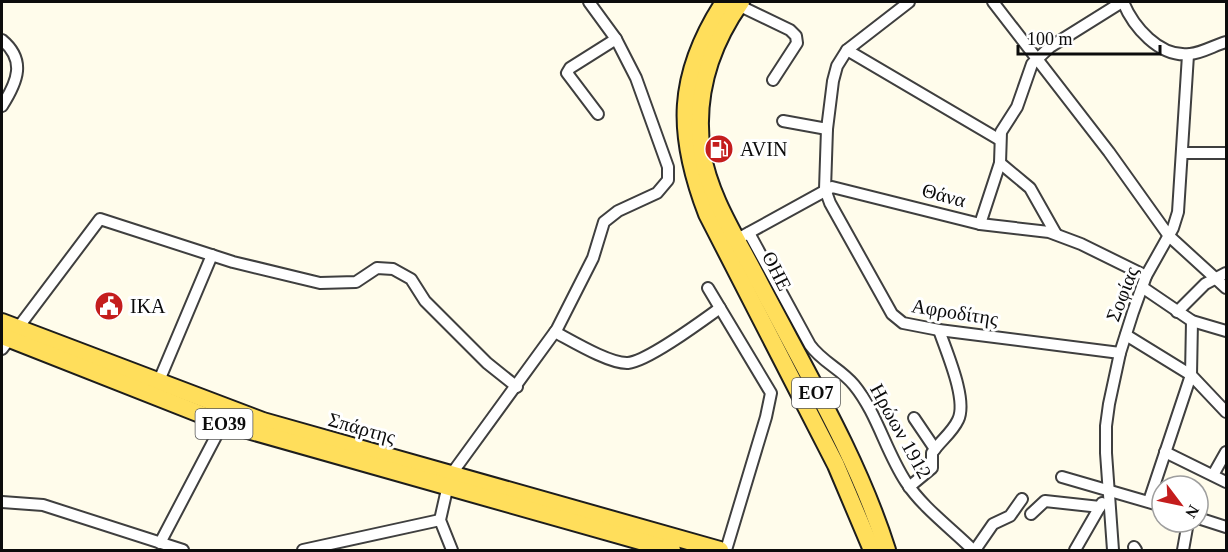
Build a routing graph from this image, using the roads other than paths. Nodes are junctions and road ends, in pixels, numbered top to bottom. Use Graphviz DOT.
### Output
graph roads {
  1 [pos="589,2"];
  2 [pos="909,2"];
  3 [pos="993,2"];
  4 [pos="1122,2"];
  5 [pos="734,3"];
  6 [pos="2,39"];
  7 [pos="616,39"];
  8 [pos="1227,42"];
  9 [pos="847,50"];
  10 [pos="1188,54"];
  11 [pos="1036,60"];
  12 [pos="773,80"];
  13 [pos="2,106"];
  14 [pos="598,114"];
  15 [pos="783,121"];
  16 [pos="826,129"];
  17 [pos="1000,140"];
  18 [pos="1182,153"];
  19 [pos="1227,153"];
  20 [pos="1000,163"];
  21 [pos="825,189"];
  22 [pos="980,224"];
  23 [pos="1056,234"];
  24 [pos="1169,236"];
  25 [pos="737,239"];
  26 [pos="212,255"];
  27 [pos="1227,273"];
  28 [pos="1146,276"];
  29 [pos="1215,278"];
  30 [pos="1142,287"];
  31 [pos="708,288"];
  32 [pos="1227,288"];
  33 [pos="720,308"];
  34 [pos="1177,312"];
  35 [pos="1192,321"];
  36 [pos="2,322"];
  37 [pos="939,330"];
  38 [pos="1227,331"];
  39 [pos="555,332"];
  40 [pos="1125,335"];
  41 [pos="8,338"];
  42 [pos="1120,353"];
  43 [pos="1191,375"];
  44 [pos="158,383"];
  45 [pos="517,387"];
  46 [pos="1227,412"];
  47 [pos="914,418"];
  48 [pos="223,423"];
  49 [pos="935,448"];
  50 [pos="1165,452"];
  51 [pos="1227,452"];
  52 [pos="1213,475"];
  53 [pos="1062,477"];
  54 [pos="448,481"];
  55 [pos="1227,482"];
  56 [pos="909,487"];
  57 [pos="1109,490"];
  58 [pos="1022,499"];
  59 [pos="1149,501"];
  60 [pos="2,502"];
  61 [pos="1100,507"];
  62 [pos="1031,513"];
  63 [pos="440,520"];
  64 [pos="1210,521"];
  65 [pos="1227,526"];
  66 [pos="1185,534"];
  67 [pos="160,543"];
  68 [pos="323,548"];
  69 [pos="869,548"];
  70 [pos="183,550"];
  71 [pos="303,550"];
  72 [pos="452,550"];
  73 [pos="672,550"];
  74 [pos="720,550"];
  75 [pos="726,550"];
  76 [pos="887,550"];
  77 [pos="974,550"];
  78 [pos="1075,550"];
  79 [pos="1113,550"];
  80 [pos="1182,550"];
  1 -- 7 [label="street"];
  2 -- 9 [label="street"];
  3 -- 11 [label="street"];
  4 -- 10 [label="street"];
  4 -- 11 [label="street"];
  5 -- 12 [label="street"];
  5 -- 25 [label="main road, ΟΗΕ / ΕΟ7"];
  6 -- 13 [label="street"];
  7 -- 14 [label="street"];
  7 -- 39 [label="street"];
  8 -- 10 [label="street"];
  9 -- 16 [label="street"];
  9 -- 17 [label="street"];
  10 -- 18 [label="street, Σοφίας"];
  11 -- 17 [label="street"];
  11 -- 24 [label="street"];
  15 -- 16 [label="street"];
  16 -- 21 [label="street"];
  17 -- 20 [label="street"];
  18 -- 19 [label="street"];
  18 -- 24 [label="street, Σοφίας"];
  20 -- 22 [label="street"];
  20 -- 23 [label="street"];
  21 -- 22 [label="street, Θάνα"];
  21 -- 25 [label="street"];
  21 -- 37 [label="street, Αφροδίτης"];
  22 -- 23 [label="street, Θάνα"];
  23 -- 28 [label="street, Θάνα"];
  24 -- 28 [label="street, Σοφίας"];
  24 -- 29 [label="street"];
  25 -- 56 [label="street, Ηρώων 1912"];
  25 -- 69 [label="main road, ΟΗΕ / ΕΟ7"];
  25 -- 76 [label="main road, ΟΗΕ / ΕΟ7"];
  26 -- 41 [label="street"];
  26 -- 44 [label="street"];
  26 -- 45 [label="street"];
  27 -- 29 [label="street"];
  28 -- 30 [label="street, Σοφίας"];
  29 -- 32 [label="street"];
  29 -- 34 [label="street"];
  30 -- 34 [label="street"];
  30 -- 40 [label="street, Σοφίας"];
  31 -- 33 [label="street"];
  33 -- 39 [label="street"];
  33 -- 75 [label="street"];
  34 -- 35 [label="street"];
  35 -- 38 [label="street"];
  35 -- 43 [label="street"];
  36 -- 41 [label="main road, Σπάρτης / ΕΟ39"];
  37 -- 42 [label="street, Αφροδίτης"];
  37 -- 49 [label="street"];
  39 -- 45 [label="street"];
  40 -- 42 [label="street, Σοφίας"];
  40 -- 43 [label="street"];
  41 -- 44 [label="main road, Σπάρτης / ΕΟ39"];
  41 -- 48 [label="main road, Σπάρτης / ΕΟ39"];
  42 -- 57 [label="street, Σοφίας"];
  43 -- 46 [label="street"];
  43 -- 50 [label="street"];
  44 -- 54 [label="main road, Σπάρτης / ΕΟ39"];
  45 -- 54 [label="street"];
  47 -- 49 [label="street"];
  48 -- 54 [label="main road, Σπάρτης / ΕΟ39"];
  48 -- 67 [label="street"];
  49 -- 56 [label="street"];
  50 -- 52 [label="street"];
  50 -- 59 [label="street"];
  51 -- 52 [label="street"];
  52 -- 55 [label="street"];
  53 -- 57 [label="street"];
  54 -- 63 [label="street"];
  54 -- 73 [label="main road, Σπάρτης / ΕΟ39"];
  54 -- 74 [label="main road, Σπάρτης / ΕΟ39"];
  56 -- 77 [label="street, Ηρώων 1912"];
  57 -- 59 [label="street"];
  57 -- 61 [label="street"];
  57 -- 79 [label="street, Σοφίας"];
  58 -- 77 [label="street"];
  60 -- 67 [label="street"];
  61 -- 62 [label="street"];
  61 -- 78 [label="street"];
  63 -- 68 [label="street"];
  63 -- 72 [label="street"];
  64 -- 65 [label="street"];
  66 -- 80 [label="street"];
  67 -- 70 [label="street"];
  68 -- 71 [label="street"];
}
